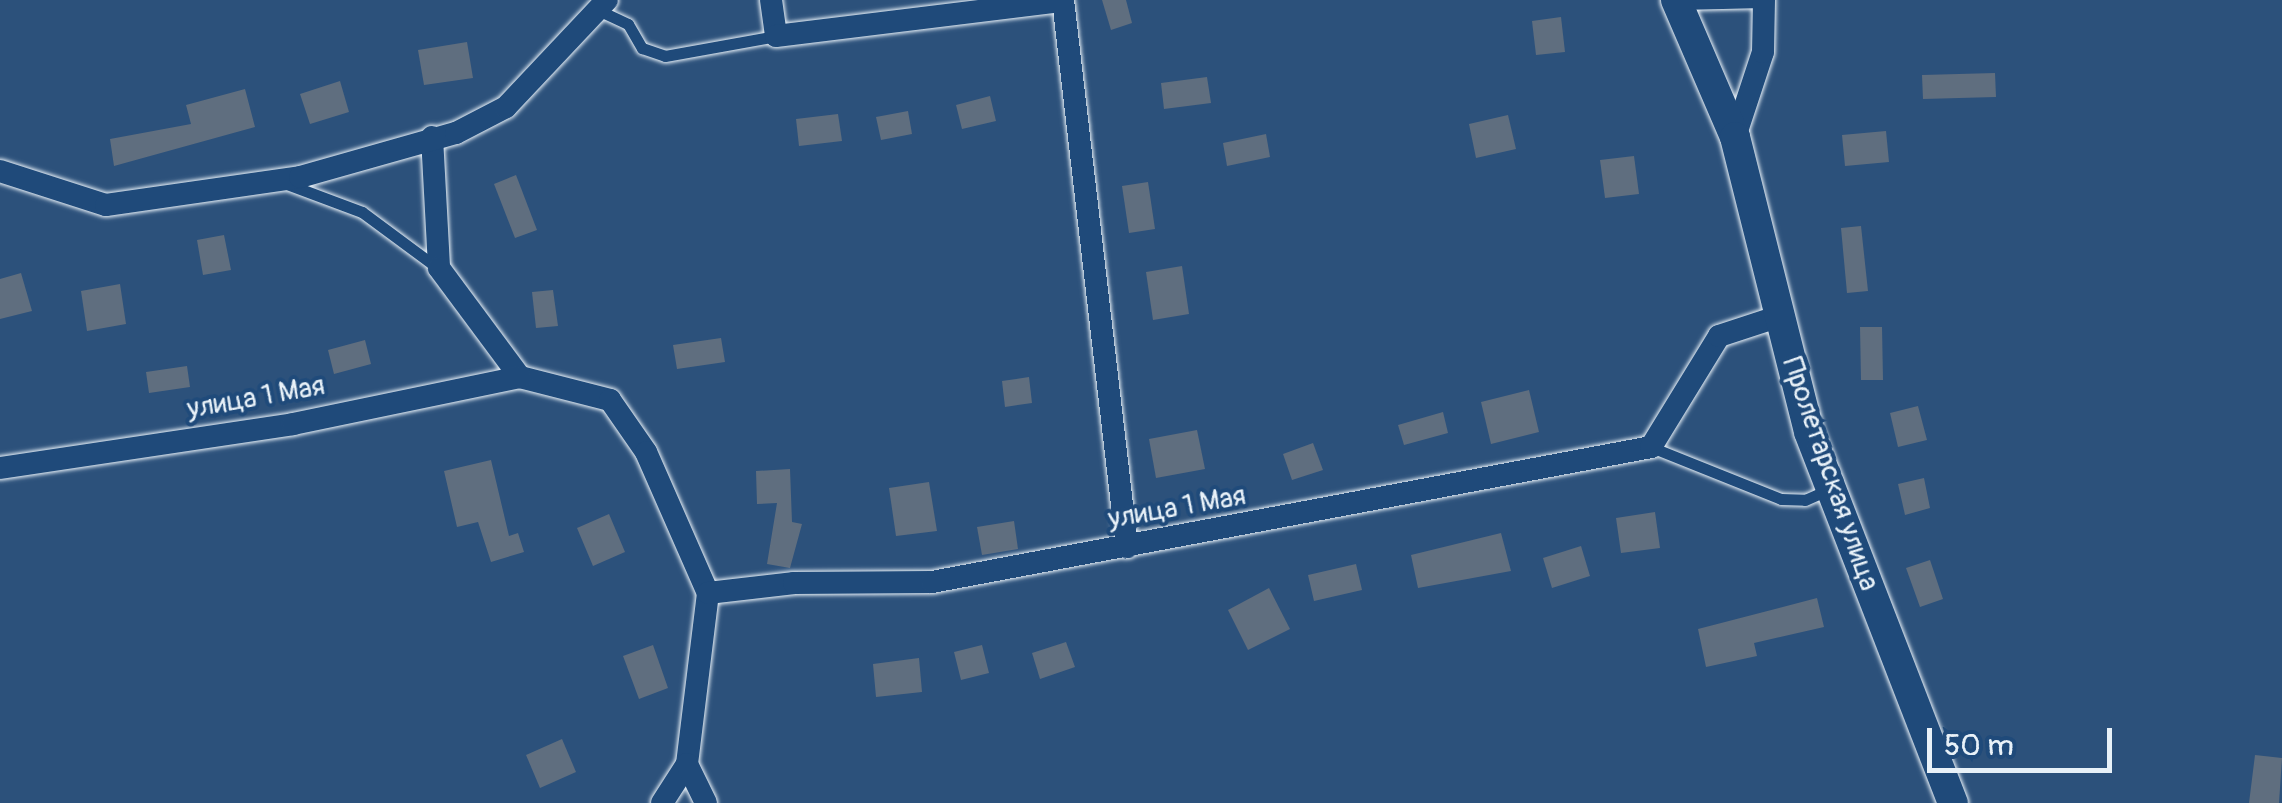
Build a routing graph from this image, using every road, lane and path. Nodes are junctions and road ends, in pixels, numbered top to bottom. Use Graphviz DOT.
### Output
graph roads {
  1 [pos="771,0"];
  2 [pos="1063,0"];
  3 [pos="1764,1"];
  4 [pos="1677,2"];
  5 [pos="603,5"];
  6 [pos="776,36"];
  7 [pos="1736,136"];
  8 [pos="432,137"];
  9 [pos="0,170"];
  10 [pos="277,180"];
  11 [pos="439,269"];
  12 [pos="1778,317"];
  13 [pos="520,377"];
  14 [pos="1651,447"];
  15 [pos="0,468"];
  16 [pos="1830,489"];
  17 [pos="1127,547"];
  18 [pos="708,593"];
  19 [pos="688,764"];
  20 [pos="658,801"];
  21 [pos="706,803"];
  22 [pos="1953,803"];
  1 -- 6 [label="street"];
  2 -- 6 [label="street"];
  2 -- 17 [label="street"];
  3 -- 4 [label="lane"];
  3 -- 7 [label="street"];
  4 -- 7 [label="street, Пролетарская улица"];
  5 -- 6 [label="lane"];
  5 -- 8 [label="street"];
  7 -- 12 [label="street, Пролетарская улица"];
  8 -- 10 [label="street"];
  8 -- 11 [label="street"];
  9 -- 10 [label="street"];
  10 -- 11 [label="lane"];
  11 -- 13 [label="street"];
  12 -- 14 [label="street"];
  12 -- 16 [label="street, Пролетарская улица"];
  13 -- 15 [label="street, улица 1 Мая"];
  13 -- 18 [label="street"];
  14 -- 16 [label="lane"];
  14 -- 17 [label="street, улица 1 Мая"];
  16 -- 22 [label="street, Пролетарская улица"];
  17 -- 18 [label="street, улица 1 Мая"];
  18 -- 19 [label="street"];
  19 -- 20 [label="street"];
  19 -- 21 [label="street"];
}
